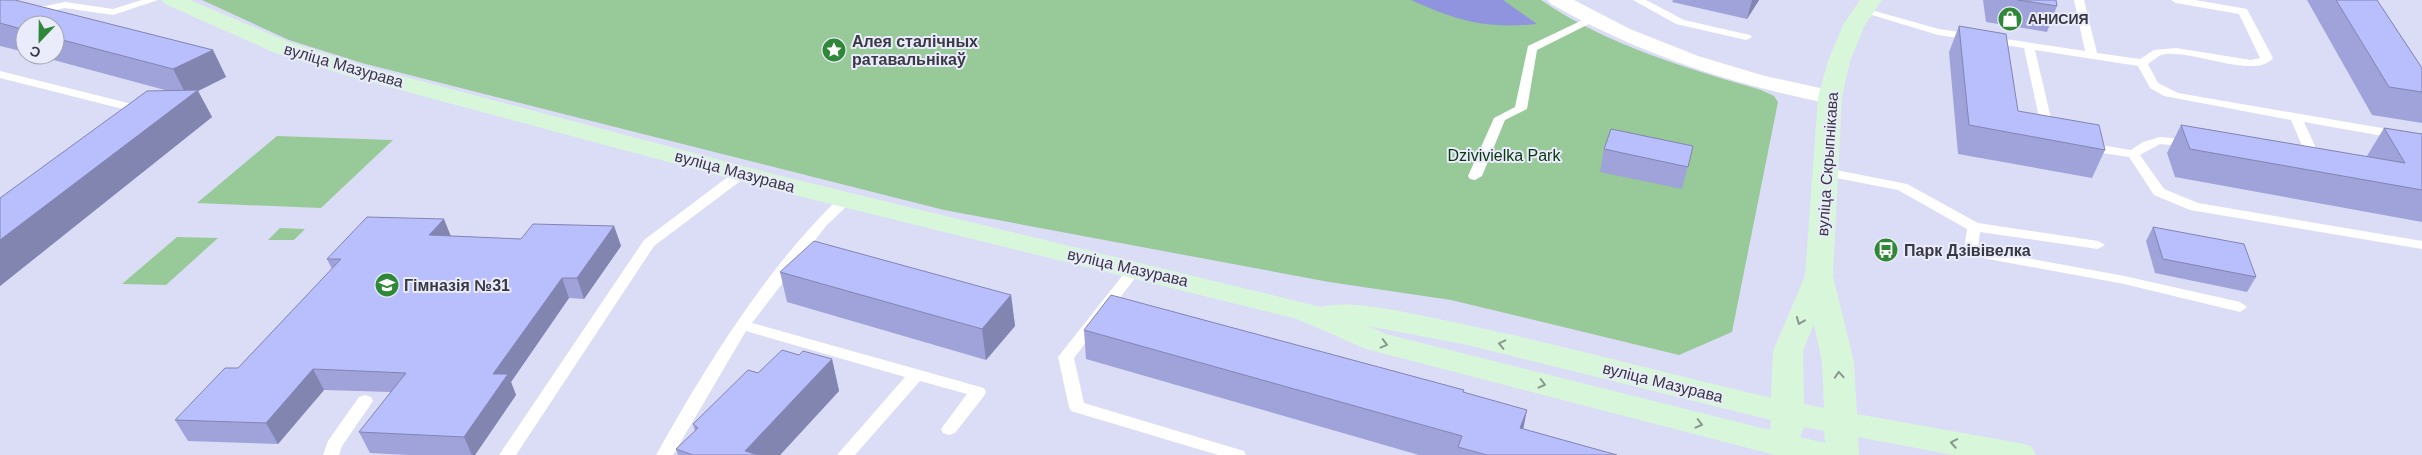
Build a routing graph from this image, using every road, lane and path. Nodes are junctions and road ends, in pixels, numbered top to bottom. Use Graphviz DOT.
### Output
graph roads {
  1 [pos="153,0"];
  2 [pos="172,0"];
  3 [pos="1559,0"];
  4 [pos="1638,0"];
  5 [pos="2079,0"];
  6 [pos="2176,0"];
  7 [pos="1867,6"];
  8 [pos="0,18"];
  9 [pos="1591,19"];
  10 [pos="1746,37"];
  11 [pos="2029,47"];
  12 [pos="2092,56"];
  13 [pos="2142,63"];
  14 [pos="0,74"];
  15 [pos="1830,98"];
  16 [pos="2296,118"];
  17 [pos="110,125"];
  18 [pos="2422,138"];
  19 [pos="2061,140"];
  20 [pos="2079,145"];
  21 [pos="2205,146"];
  22 [pos="2133,154"];
  23 [pos="2298,164"];
  24 [pos="1826,172"];
  25 [pos="742,173"];
  26 [pos="1475,176"];
  27 [pos="846,200"];
  28 [pos="1974,227"];
  29 [pos="2098,245"];
  30 [pos="2422,245"];
  31 [pos="1135,269"];
  32 [pos="1818,276"];
  33 [pos="2240,307"];
  34 [pos="1307,312"];
  35 [pos="742,325"];
  36 [pos="916,375"];
  37 [pos="365,401"];
  38 [pos="1788,412"];
  39 [pos="949,429"];
  40 [pos="1842,439"];
  41 [pos="1786,450"];
  42 [pos="331,455"];
  43 [pos="507,455"];
  44 [pos="664,455"];
  45 [pos="845,455"];
  46 [pos="1238,455"];
  47 [pos="1823,455"];
  48 [pos="2019,455"];
  1 -- 8 [label="lane"];
  2 -- 25 [label="main road, вуліца Мазурава"];
  3 -- 9 [label="street"];
  4 -- 10 [label="lane"];
  5 -- 12 [label="lane"];
  6 -- 13 [label="lane"];
  7 -- 11 [label="lane"];
  7 -- 15 [label="main road, вуліца Скрыпнікава"];
  9 -- 15 [label="street"];
  9 -- 26 [label="lane"];
  11 -- 12 [label="lane"];
  11 -- 19 [label="lane"];
  12 -- 13 [label="lane"];
  13 -- 16 [label="lane"];
  14 -- 17 [label="lane"];
  15 -- 24 [label="main road, вуліца Скрыпнікава"];
  16 -- 18 [label="lane"];
  16 -- 23 [label="lane"];
  20 -- 22 [label="lane"];
  21 -- 22 [label="lane"];
  22 -- 30 [label="lane"];
  24 -- 28 [label="lane"];
  24 -- 32 [label="main road, вуліца Скрыпнікава"];
  25 -- 27 [label="main road, вуліца Мазурава"];
  25 -- 43 [label="lane"];
  27 -- 31 [label="main road, вуліца Мазурава"];
  27 -- 35 [label="lane"];
  28 -- 29 [label="lane"];
  28 -- 33 [label="lane"];
  31 -- 34 [label="main road, вуліца Мазурава"];
  31 -- 46 [label="lane"];
  32 -- 38 [label="main road, вуліца Скрыпнікава, one-way"];
  40 -- 32 [label="main road, вуліца Скрыпнікава, one-way"];
  38 -- 34 [label="main road, вуліца Мазурава, one-way"];
  34 -- 41 [label="main road, вуліца Мазурава, one-way"];
  35 -- 36 [label="lane"];
  35 -- 44 [label="lane"];
  36 -- 39 [label="lane"];
  36 -- 45 [label="lane"];
  37 -- 42 [label="lane"];
  38 -- 40 [label="main road, вуліца Мазурава"];
  38 -- 41 [label="main road, вуліца Скрыпнікава"];
  48 -- 40 [label="main road, вуліца Мазурава, one-way"];
  41 -- 47 [label="main road, вуліца Мазурава"];
}
